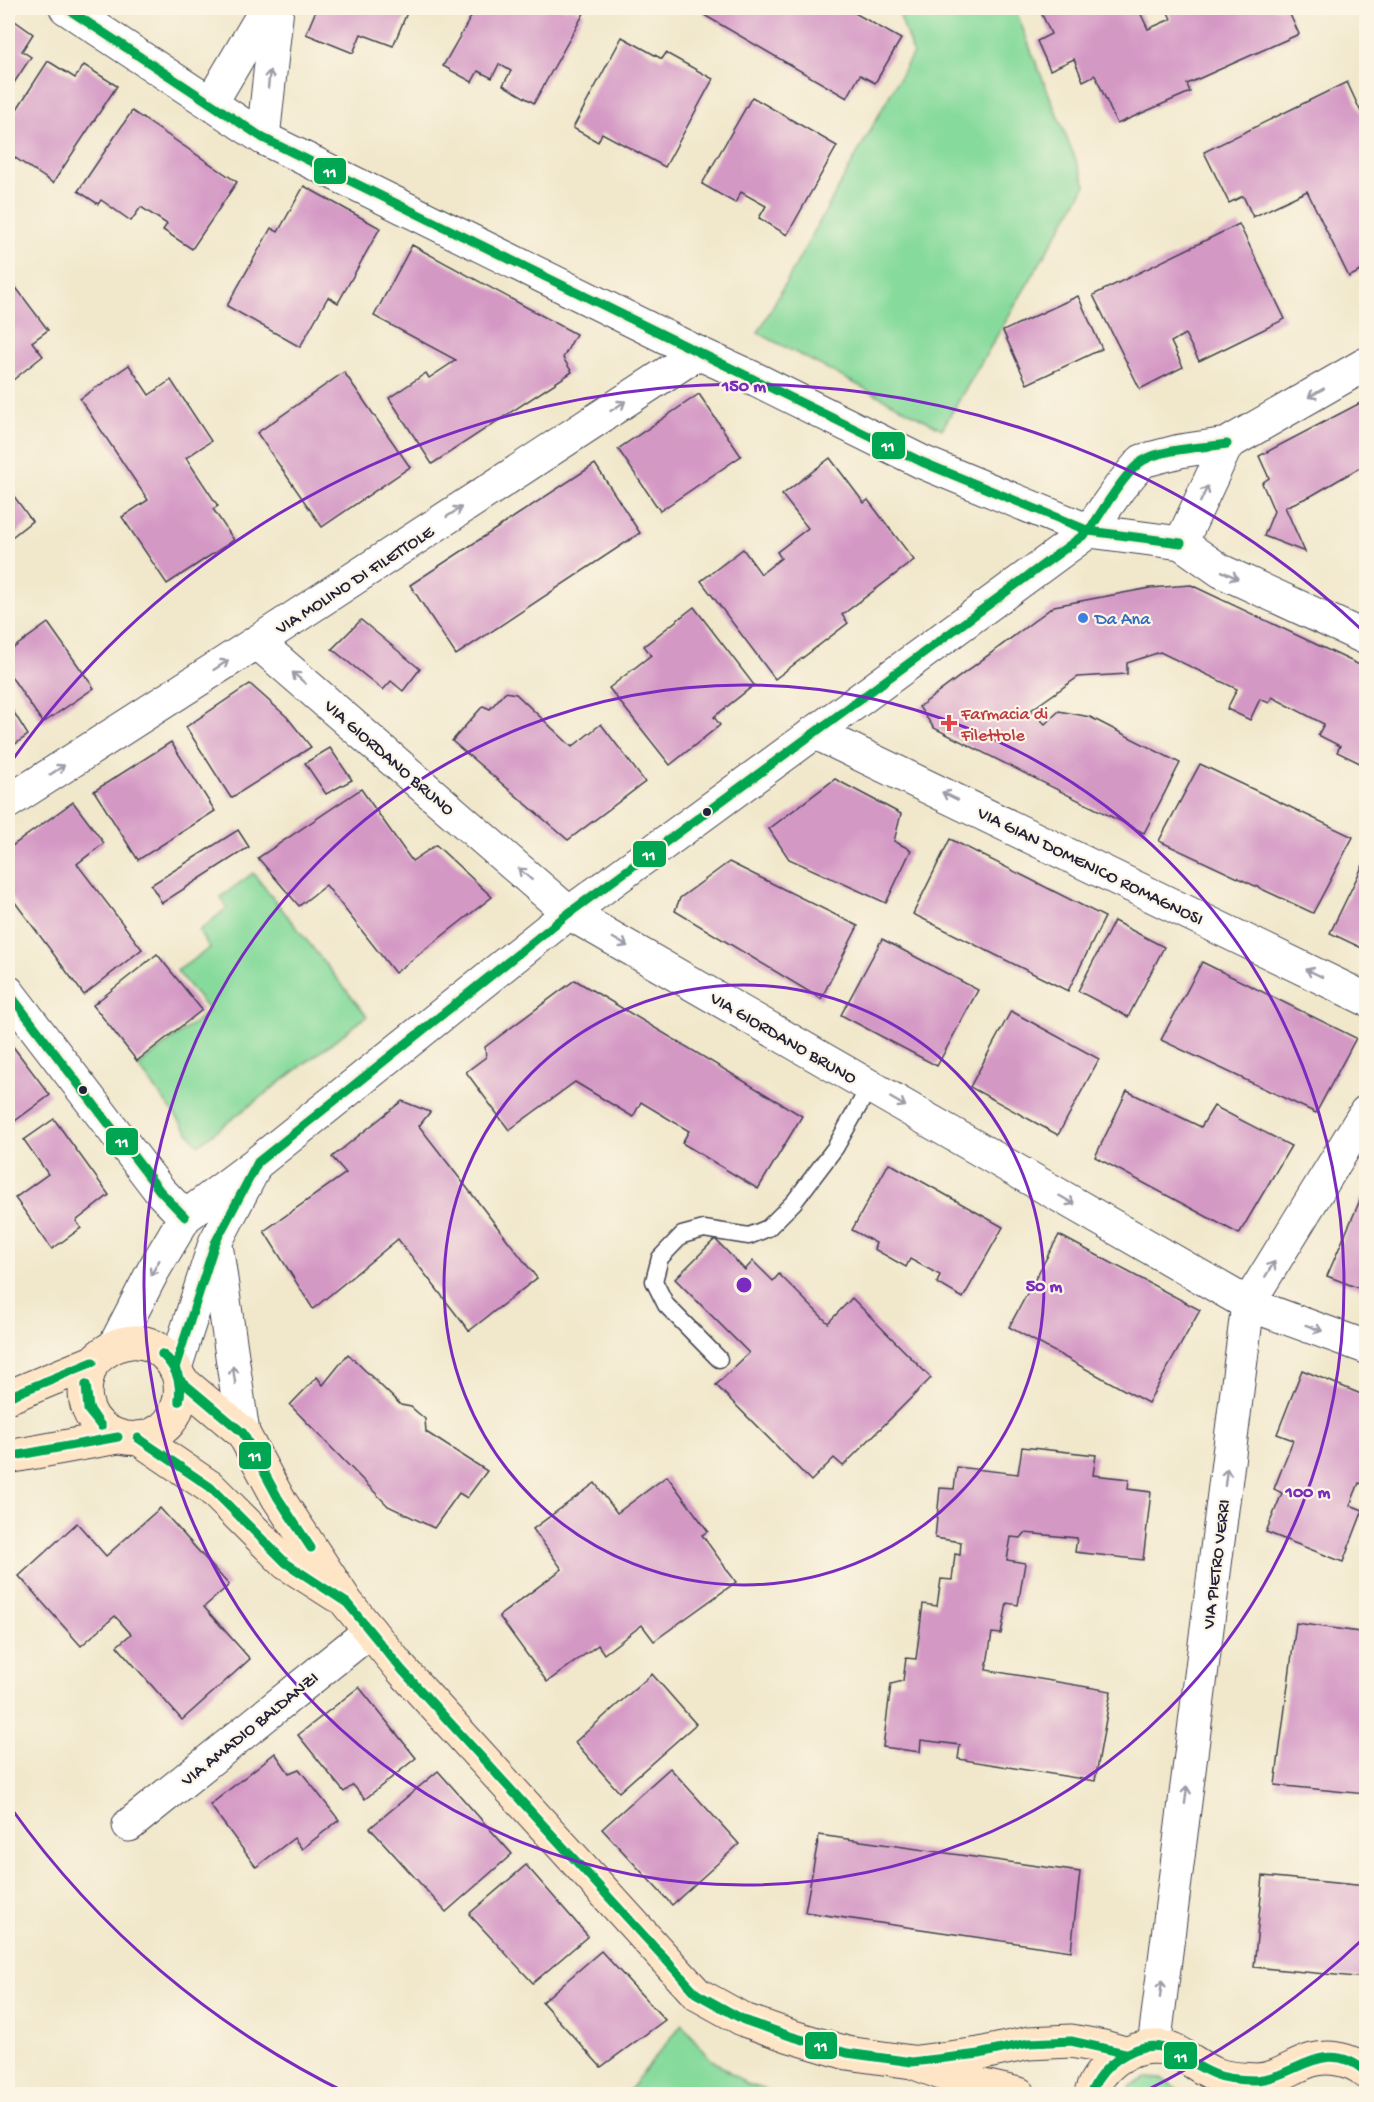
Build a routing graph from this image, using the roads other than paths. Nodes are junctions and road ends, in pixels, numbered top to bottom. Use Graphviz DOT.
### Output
graph roads {
  1 [pos="66,8"];
  2 [pos="267,8"];
  3 [pos="277,8"];
  4 [pos="211,103"];
  5 [pos="263,138"];
  6 [pos="698,353"];
  7 [pos="1366,364"];
  8 [pos="1227,444"];
  9 [pos="1089,531"];
  10 [pos="1181,543"];
  11 [pos="1366,638"];
  12 [pos="257,642"];
  13 [pos="814,732"];
  14 [pos="8,802"];
  15 [pos="569,913"];
  16 [pos="8,992"];
  17 [pos="1366,999"];
  18 [pos="870,1086"];
  19 [pos="1366,1112"];
  20 [pos="258,1162"];
  21 [pos="185,1217"];
  22 [pos="215,1243"];
  23 [pos="1248,1304"];
  24 [pos="1366,1347"];
  25 [pos="104,1354"];
  26 [pos="719,1359"];
  27 [pos="178,1374"];
  28 [pos="8,1397"];
  29 [pos="243,1433"];
  30 [pos="128,1438"];
  31 [pos="8,1457"];
  32 [pos="347,1603"];
  33 [pos="370,1631"];
  34 [pos="129,1825"];
  35 [pos="1140,2050"];
  36 [pos="912,2062"];
  37 [pos="1366,2072"];
  38 [pos="1019,2094"];
  39 [pos="1091,2094"];
  1 -- 4 [label="street"];
  2 -- 4 [label="street"];
  5 -- 3 [label="street, one-way"];
  4 -- 5 [label="street"];
  5 -- 6 [label="street"];
  6 -- 9 [label="street"];
  12 -- 6 [label="street, VIA MOLINO DI FILETTOLE, one-way"];
  7 -- 8 [label="street, one-way"];
  8 -- 9 [label="street"];
  10 -- 8 [label="street, one-way"];
  9 -- 10 [label="street"];
  9 -- 13 [label="street"];
  10 -- 11 [label="street, one-way"];
  14 -- 12 [label="street, VIA MOLINO DI FILETTOLE, one-way"];
  15 -- 12 [label="street, VIA GIORDANO BRUNO, one-way"];
  13 -- 15 [label="street"];
  17 -- 13 [label="street, VIA GIAN DOMENICO ROMAGNOSI, one-way"];
  15 -- 18 [label="street, VIA GIORDANO BRUNO, one-way"];
  15 -- 20 [label="street"];
  16 -- 21 [label="street"];
  18 -- 23 [label="street, VIA GIORDANO BRUNO, one-way"];
  18 -- 26 [label="lane"];
  23 -- 19 [label="street, VIA PIETRO VERRI, one-way"];
  20 -- 21 [label="street"];
  20 -- 22 [label="street"];
  21 -- 25 [label="street, one-way"];
  22 -- 27 [label="street"];
  29 -- 22 [label="street, one-way"];
  23 -- 24 [label="street, VIA GIORDANO BRUNO, one-way"];
  35 -- 23 [label="street, VIA PIETRO VERRI, one-way"];
  25 -- 27 [label="main road"];
  25 -- 28 [label="main road"];
  25 -- 30 [label="main road"];
  27 -- 29 [label="main road"];
  27 -- 30 [label="main road"];
  29 -- 32 [label="main road"];
  30 -- 31 [label="main road"];
  30 -- 32 [label="main road"];
  32 -- 33 [label="main road"];
  33 -- 34 [label="street, VIA AMADIO BALDANZI"];
  33 -- 36 [label="main road"];
  35 -- 36 [label="main road"];
  35 -- 37 [label="main road"];
  35 -- 39 [label="main road"];
  36 -- 38 [label="main road"];
}
